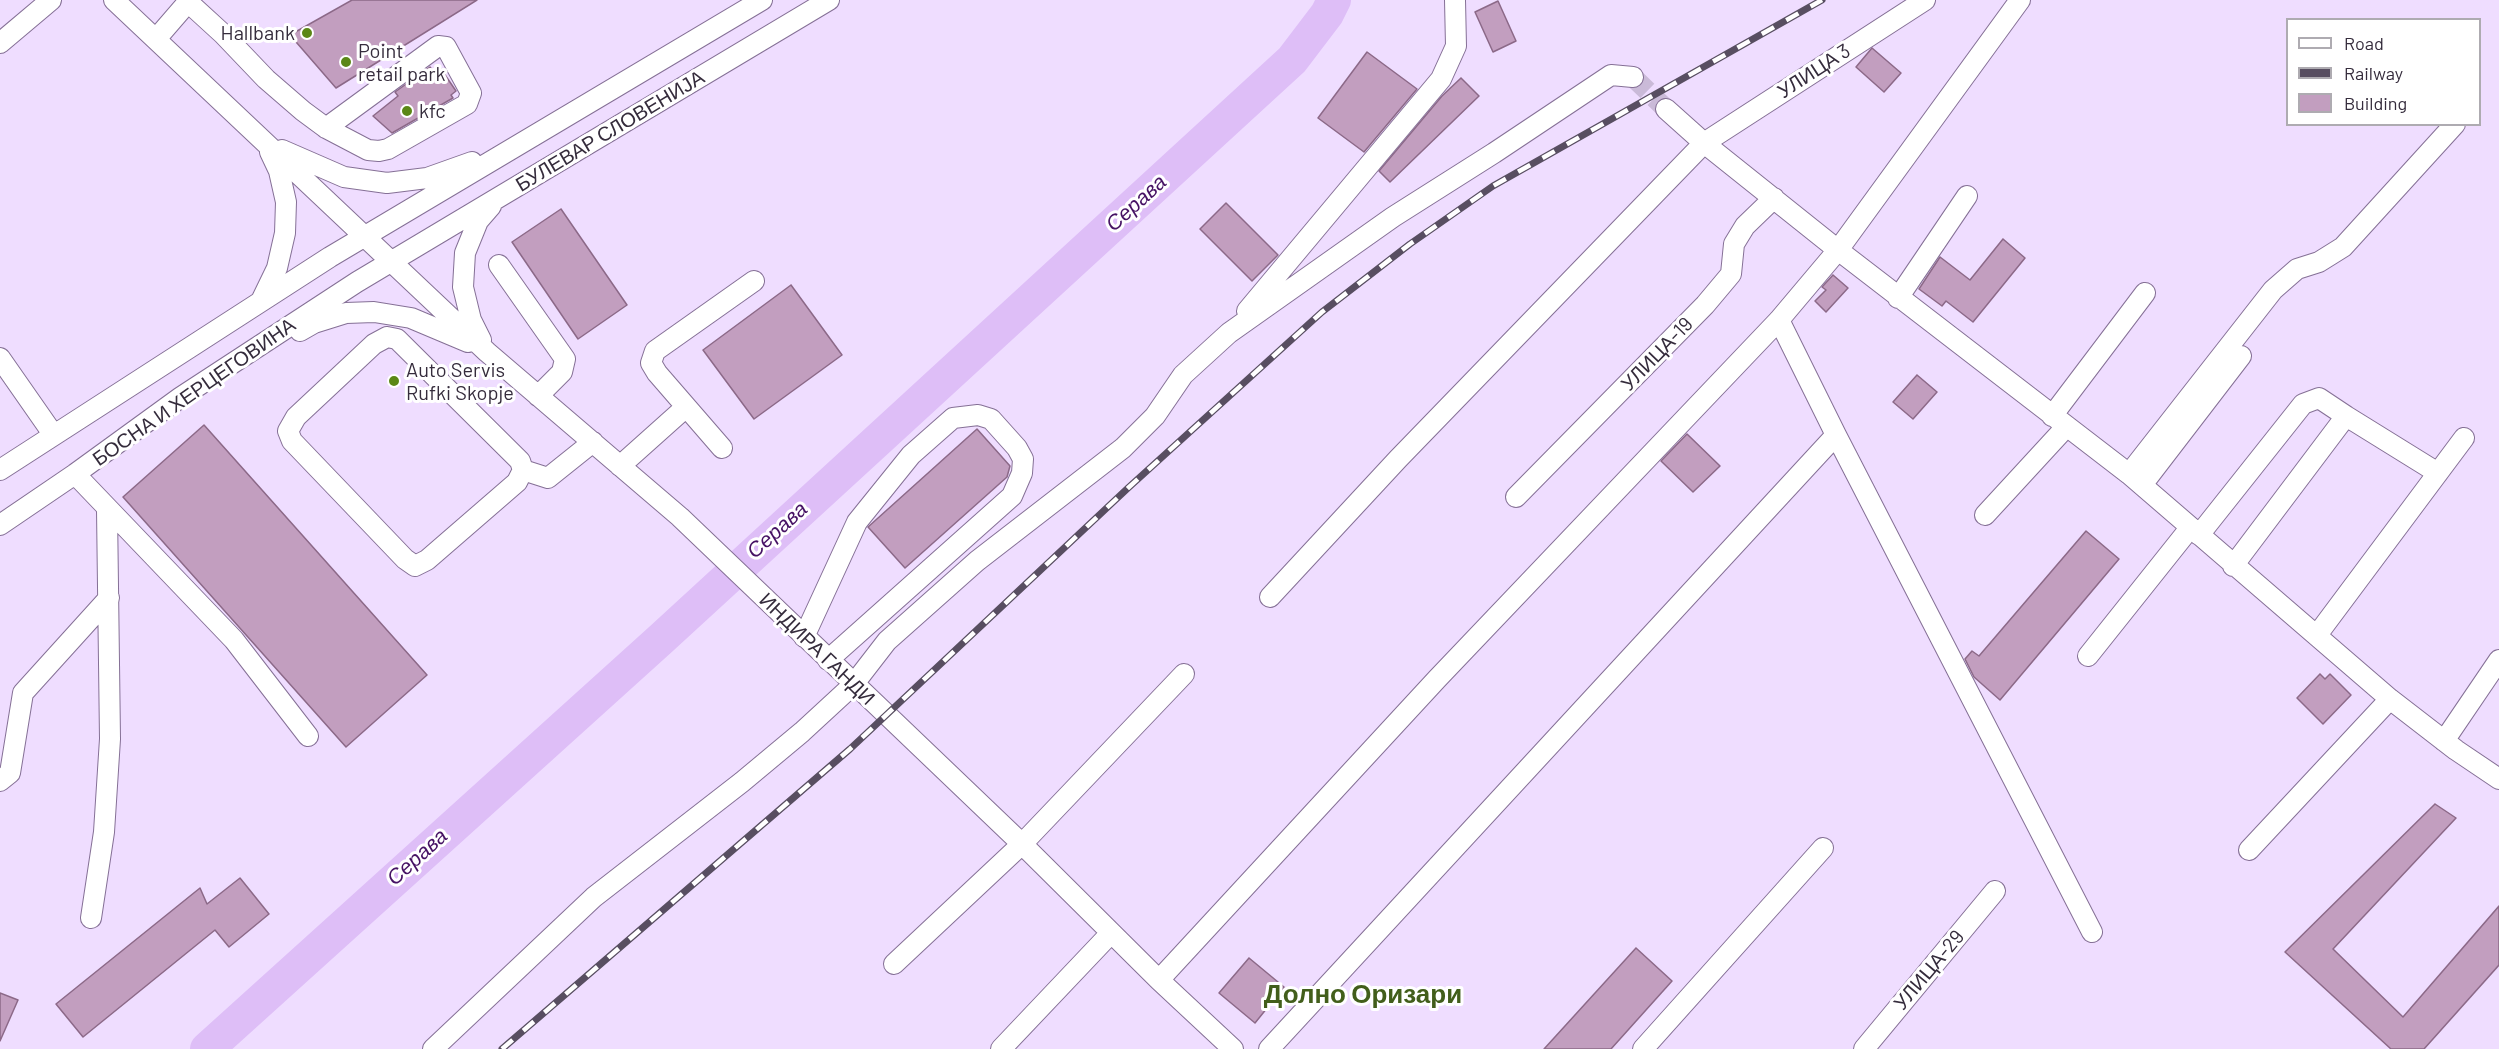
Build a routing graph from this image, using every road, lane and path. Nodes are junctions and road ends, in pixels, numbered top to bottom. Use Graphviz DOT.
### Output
graph roads {
  1 [pos="51,0"];
  2 [pos="114,0"];
  3 [pos="762,0"];
  4 [pos="829,0"];
  5 [pos="1455,0"];
  6 [pos="1925,0"];
  7 [pos="2020,0"];
  8 [pos="156,39"];
  9 [pos="0,43"];
  10 [pos="1633,76"];
  11 [pos="1666,109"];
  12 [pos="2453,126"];
  13 [pos="326,129"];
  14 [pos="266,142"];
  15 [pos="1704,143"];
  16 [pos="514,146"];
  17 [pos="501,195"];
  18 [pos="1967,196"];
  19 [pos="1774,198"];
  20 [pos="364,236"];
  21 [pos="1838,250"];
  22 [pos="391,261"];
  23 [pos="499,265"];
  24 [pos="754,281"];
  25 [pos="2145,293"];
  26 [pos="1898,298"];
  27 [pos="261,302"];
  28 [pos="1779,320"];
  29 [pos="1229,333"];
  30 [pos="486,352"];
  31 [pos="2241,356"];
  32 [pos="0,358"];
  33 [pos="240,358"];
  34 [pos="538,396"];
  35 [pos="686,407"];
  36 [pos="2346,416"];
  37 [pos="2059,421"];
  38 [pos="53,434"];
  39 [pos="1836,435"];
  40 [pos="2464,438"];
  41 [pos="593,442"];
  42 [pos="722,448"];
  43 [pos="620,466"];
  44 [pos="0,470"];
  45 [pos="523,470"];
  46 [pos="2438,473"];
  47 [pos="75,474"];
  48 [pos="2135,480"];
  49 [pos="1516,497"];
  50 [pos="107,510"];
  51 [pos="1985,514"];
  52 [pos="0,525"];
  53 [pos="2195,532"];
  54 [pos="2234,566"];
  55 [pos="1270,597"];
  56 [pos="108,598"];
  57 [pos="2317,635"];
  58 [pos="804,637"];
  59 [pos="2088,656"];
  60 [pos="828,660"];
  61 [pos="2499,660"];
  62 [pos="1184,674"];
  63 [pos="854,685"];
  64 [pos="2390,699"];
  65 [pos="308,736"];
  66 [pos="2444,741"];
  67 [pos="2499,779"];
  68 [pos="0,781"];
  69 [pos="1022,844"];
  70 [pos="1823,848"];
  71 [pos="2249,850"];
  72 [pos="1995,891"];
  73 [pos="91,918"];
  74 [pos="2092,932"];
  75 [pos="1111,933"];
  76 [pos="894,964"];
  77 [pos="1159,980"];
  78 [pos="1644,1048"];
  79 [pos="433,1049"];
  80 [pos="1001,1049"];
  81 [pos="1233,1049"];
  82 [pos="1269,1049"];
  83 [pos="1864,1049"];
  1 -- 9 [label="street"];
  2 -- 8 [label="street, ИНДИРА ГАНДИ"];
  3 -- 16 [label="street, БУЛЕВАР СЛОВЕНИЈА"];
  4 -- 17 [label="street, БУЛЕВАР СЛОВЕНИЈА"];
  5 -- 29 [label="street"];
  6 -- 15 [label="street, УЛИЦА 3"];
  7 -- 21 [label="street"];
  8 -- 13 [label="street"];
  8 -- 14 [label="street, ИНДИРА ГАНДИ"];
  10 -- 29 [label="street"];
  11 -- 15 [label="street"];
  12 -- 48 [label="street"];
  13 -- 13 [label="street"];
  14 -- 16 [label="street"];
  14 -- 20 [label="street, ИНДИРА ГАНДИ"];
  14 -- 27 [label="street"];
  15 -- 19 [label="street"];
  15 -- 55 [label="street, УЛИЦА 3"];
  16 -- 20 [label="street, БУЛЕВАР СЛОВЕНИЈА"];
  17 -- 22 [label="street, БУЛЕВАР СЛОВЕНИЈА"];
  17 -- 30 [label="street"];
  18 -- 26 [label="street"];
  19 -- 21 [label="street"];
  19 -- 49 [label="street, УЛИЦА-19"];
  20 -- 22 [label="street, ИНДИРА ГАНДИ"];
  20 -- 27 [label="street, БОСНА И ХЕРЦЕГОВИНА"];
  21 -- 26 [label="street"];
  21 -- 28 [label="street"];
  22 -- 30 [label="street, ИНДИРА ГАНДИ"];
  22 -- 33 [label="street, БОСНА И ХЕРЦЕГОВИНА"];
  23 -- 34 [label="street"];
  24 -- 35 [label="street"];
  25 -- 37 [label="street"];
  26 -- 37 [label="street"];
  27 -- 38 [label="street, БОСНА И ХЕРЦЕГОВИНА"];
  28 -- 39 [label="street"];
  28 -- 77 [label="street"];
  29 -- 63 [label="street"];
  30 -- 33 [label="street"];
  30 -- 34 [label="street, ИНДИРА ГАНДИ"];
  31 -- 48 [label="street"];
  32 -- 38 [label="street"];
  33 -- 47 [label="street, БОСНА И ХЕРЦЕГОВИНА"];
  34 -- 41 [label="street, ИНДИРА ГАНДИ"];
  35 -- 42 [label="street"];
  35 -- 43 [label="street"];
  36 -- 46 [label="street"];
  36 -- 53 [label="street"];
  36 -- 54 [label="street"];
  37 -- 48 [label="street"];
  37 -- 51 [label="street"];
  38 -- 44 [label="street, БОСНА И ХЕРЦЕГОВИНА"];
  39 -- 74 [label="street"];
  39 -- 82 [label="street"];
  40 -- 46 [label="street"];
  41 -- 43 [label="street, ИНДИРА ГАНДИ"];
  41 -- 45 [label="street"];
  43 -- 58 [label="street, ИНДИРА ГАНДИ"];
  45 -- 45 [label="street"];
  46 -- 57 [label="street"];
  47 -- 50 [label="street"];
  47 -- 52 [label="street, БОСНА И ХЕРЦЕГОВИНА"];
  48 -- 53 [label="street"];
  50 -- 56 [label="street"];
  50 -- 65 [label="street"];
  53 -- 54 [label="street"];
  53 -- 59 [label="street"];
  54 -- 57 [label="street"];
  56 -- 68 [label="street"];
  56 -- 73 [label="street"];
  57 -- 64 [label="street"];
  58 -- 60 [label="street, ИНДИРА ГАНДИ"];
  58 -- 60 [label="street"];
  60 -- 63 [label="street, ИНДИРА ГАНДИ"];
  61 -- 66 [label="street"];
  62 -- 69 [label="street"];
  63 -- 69 [label="street, ИНДИРА ГАНДИ"];
  63 -- 79 [label="street"];
  64 -- 66 [label="street"];
  64 -- 71 [label="street"];
  66 -- 67 [label="street"];
  69 -- 75 [label="street, ИНДИРА ГАНДИ"];
  69 -- 76 [label="street"];
  70 -- 78 [label="street"];
  72 -- 83 [label="street, УЛИЦА-29"];
  75 -- 77 [label="street, ИНДИРА ГАНДИ"];
  75 -- 80 [label="street"];
  77 -- 81 [label="street, ИНДИРА ГАНДИ"];
}
